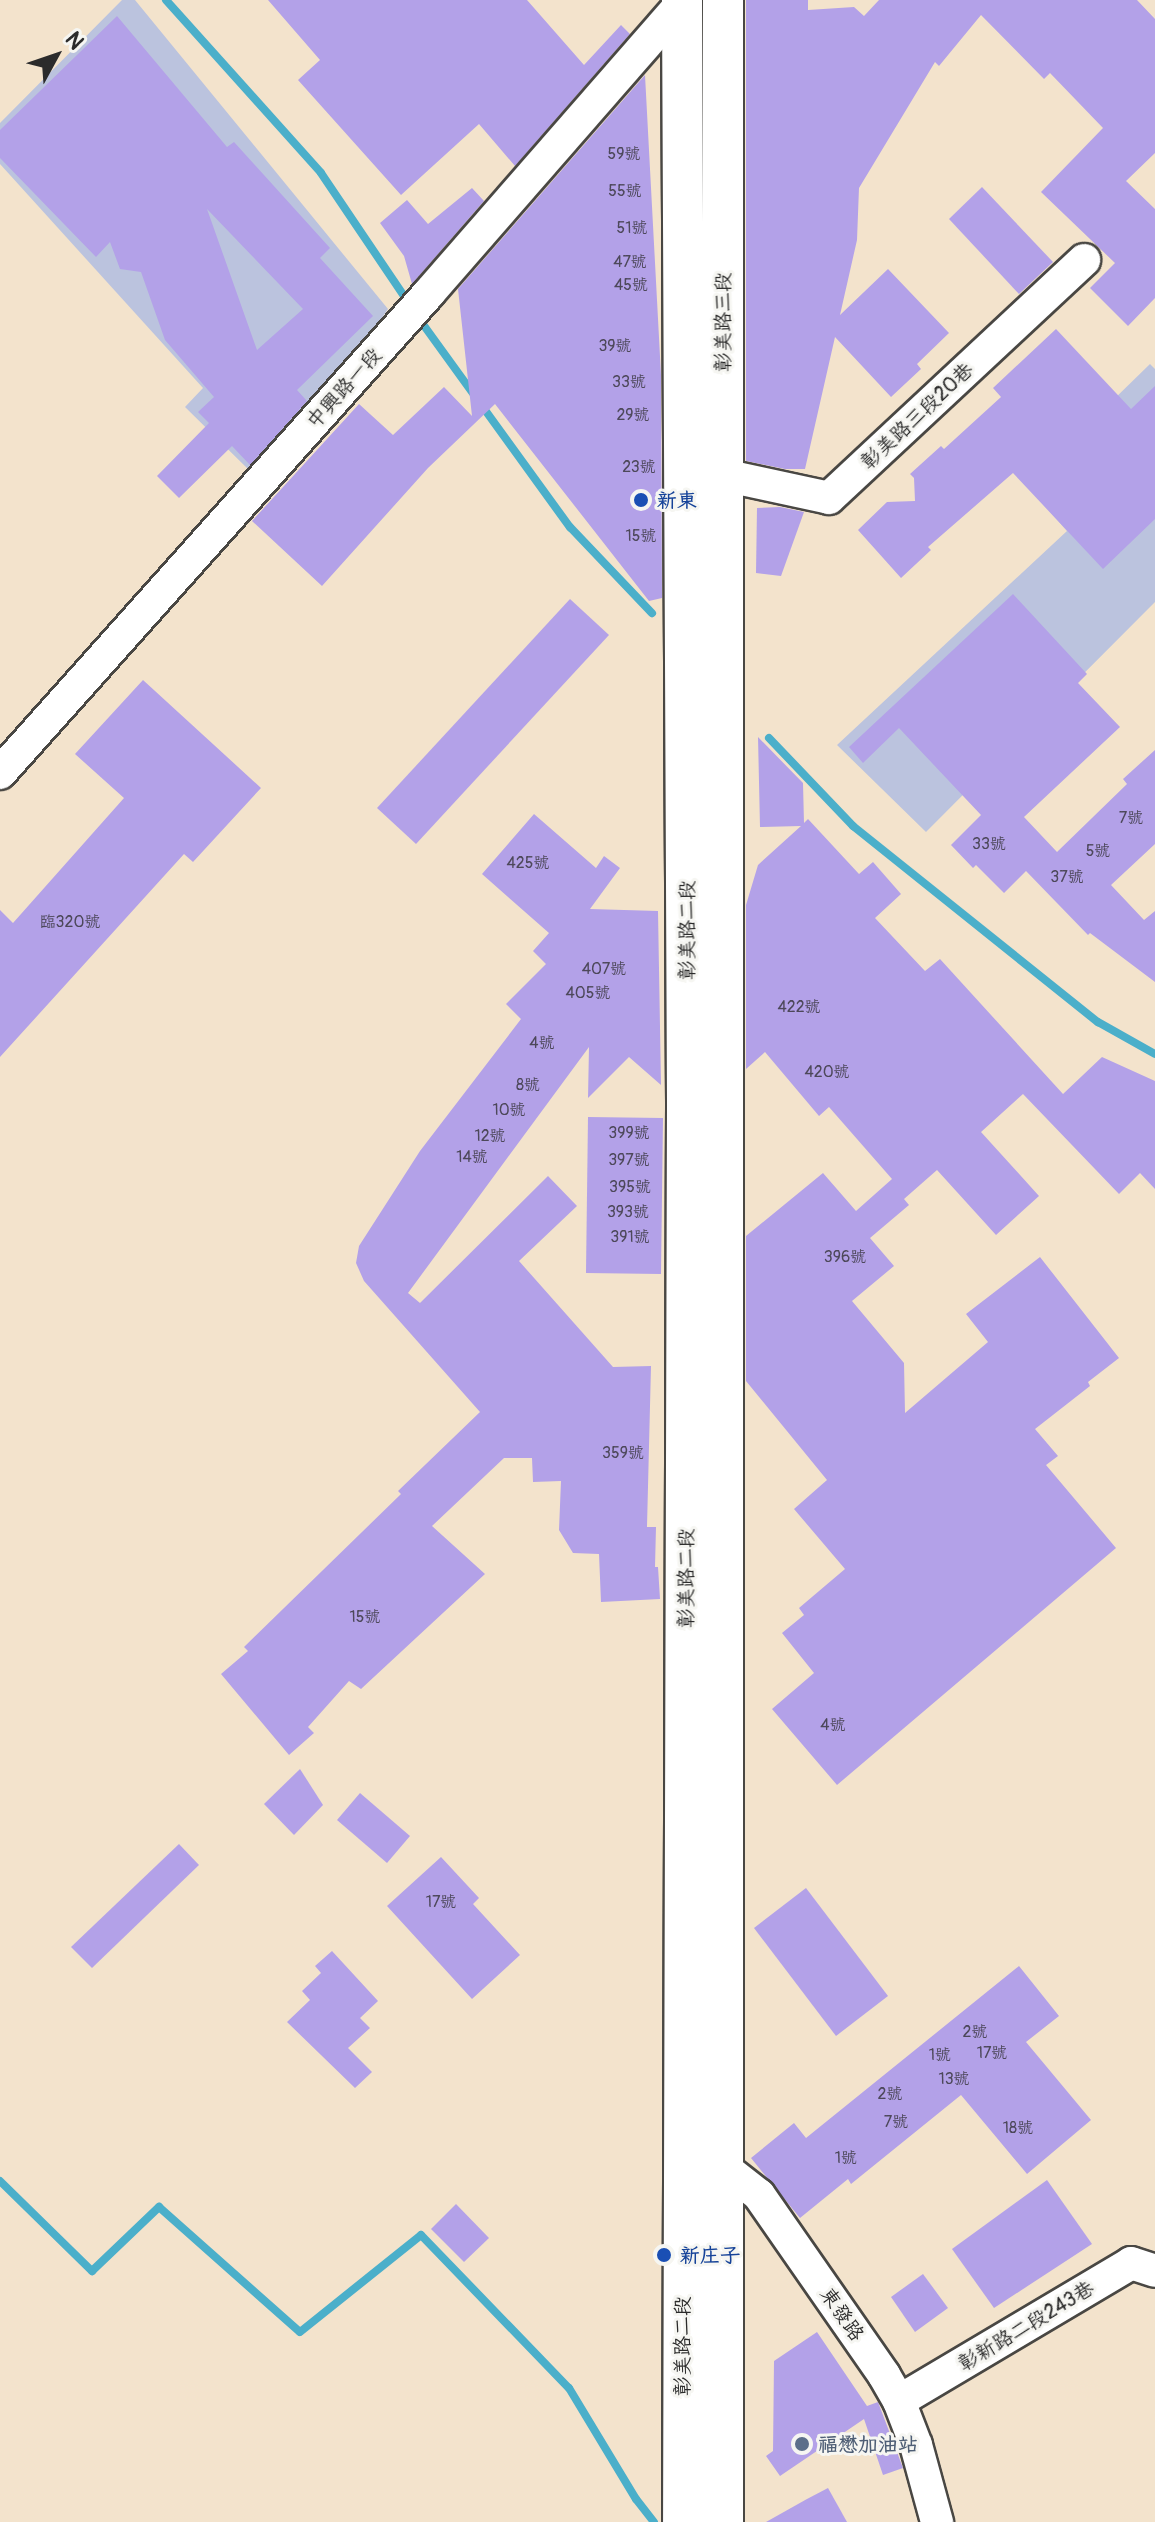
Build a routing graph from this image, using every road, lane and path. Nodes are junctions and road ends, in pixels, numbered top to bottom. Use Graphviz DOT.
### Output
graph roads {
  1 [pos="723,0"];
  2 [pos="683,1"];
  3 [pos="1084,260"];
  4 [pos="723,475"];
  5 [pos="705,638"];
  6 [pos="0,773"];
  7 [pos="705,1414"];
  8 [pos="682,2164"];
  9 [pos="722,2166"];
  10 [pos="1155,2271"];
  11 [pos="899,2401"];
  12 [pos="683,2522"];
  13 [pos="723,2522"];
  14 [pos="937,2522"];
  1 -- 4 [label="main road, 彰美路三段"];
  2 -- 5 [label="main road, 彰美路三段"];
  2 -- 6 [label="street, 中興路一段"];
  3 -- 4 [label="street, 彰美路三段20巷"];
  4 -- 5 [label="main road, 彰美路三段"];
  5 -- 7 [label="main road, 彰美路二段"];
  7 -- 8 [label="main road, 彰美路二段"];
  7 -- 9 [label="main road, 彰美路二段"];
  8 -- 9 [label="street"];
  8 -- 12 [label="main road, 彰美路二段"];
  9 -- 11 [label="street, 東發路"];
  9 -- 13 [label="main road, 彰美路二段"];
  10 -- 11 [label="street, 彰新路二段243巷"];
  11 -- 14 [label="street, 東發路"];
}
